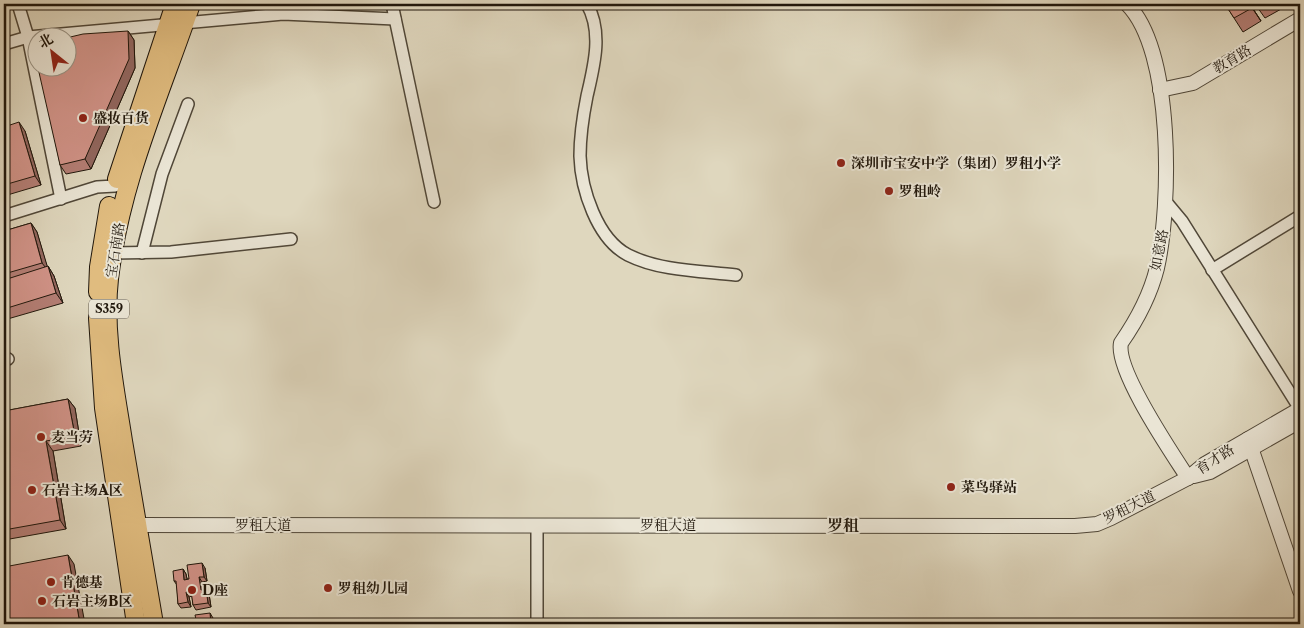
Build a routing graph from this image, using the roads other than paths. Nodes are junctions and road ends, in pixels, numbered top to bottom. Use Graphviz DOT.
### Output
graph roads {
  1 [pos="18,4"];
  2 [pos="175,4"];
  3 [pos="191,4"];
  4 [pos="307,4"];
  5 [pos="392,4"];
  6 [pos="587,4"];
  7 [pos="1127,4"];
  8 [pos="296,14"];
  9 [pos="395,19"];
  10 [pos="1300,19"];
  11 [pos="176,25"];
  12 [pos="78,33"];
  13 [pos="28,37"];
  14 [pos="4,44"];
  15 [pos="36,78"];
  16 [pos="1160,90"];
  17 [pos="188,104"];
  18 [pos="114,186"];
  19 [pos="61,199"];
  20 [pos="434,202"];
  21 [pos="1167,203"];
  22 [pos="4,216"];
  23 [pos="1300,216"];
  24 [pos="291,239"];
  25 [pos="113,253"];
  26 [pos="142,253"];
  27 [pos="1212,270"];
  28 [pos="736,275"];
  29 [pos="1300,409"];
  30 [pos="1300,421"];
  31 [pos="1250,444"];
  32 [pos="1188,478"];
  33 [pos="137,525"];
  34 [pos="537,525"];
  35 [pos="1300,591"];
  36 [pos="136,624"];
  37 [pos="154,624"];
  38 [pos="537,624"];
  1 -- 13 [label="street"];
  2 -- 11 [label="main road, 宝石南路 / S359"];
  3 -- 11 [label="main road, 宝石南路 / S359"];
  4 -- 8 [label="street"];
  5 -- 9 [label="street"];
  6 -- 28 [label="street"];
  7 -- 16 [label="street, 如意路"];
  8 -- 9 [label="street"];
  8 -- 11 [label="street"];
  9 -- 20 [label="street"];
  10 -- 16 [label="street, 教育路"];
  11 -- 12 [label="street"];
  11 -- 18 [label="main road, 宝石南路 / S359"];
  11 -- 25 [label="main road, 宝石南路 / S359"];
  13 -- 14 [label="street"];
  15 -- 19 [label="street"];
  16 -- 21 [label="street, 如意路"];
  17 -- 26 [label="street"];
  18 -- 19 [label="street"];
  18 -- 36 [label="main road, 宝石南路 / S359"];
  19 -- 22 [label="street"];
  21 -- 27 [label="street"];
  21 -- 32 [label="street, 如意路"];
  23 -- 27 [label="street"];
  24 -- 26 [label="street"];
  25 -- 26 [label="street"];
  25 -- 33 [label="main road, 宝石南路 / S359"];
  27 -- 29 [label="street"];
  29 -- 31 [label="street, 育才路"];
  30 -- 31 [label="street, 育才路"];
  31 -- 32 [label="street, 育才路"];
  31 -- 35 [label="street"];
  32 -- 34 [label="street, 罗租大道"];
  33 -- 34 [label="street, 罗租大道"];
  33 -- 37 [label="main road, 宝石南路 / S359"];
  34 -- 38 [label="street"];
}
